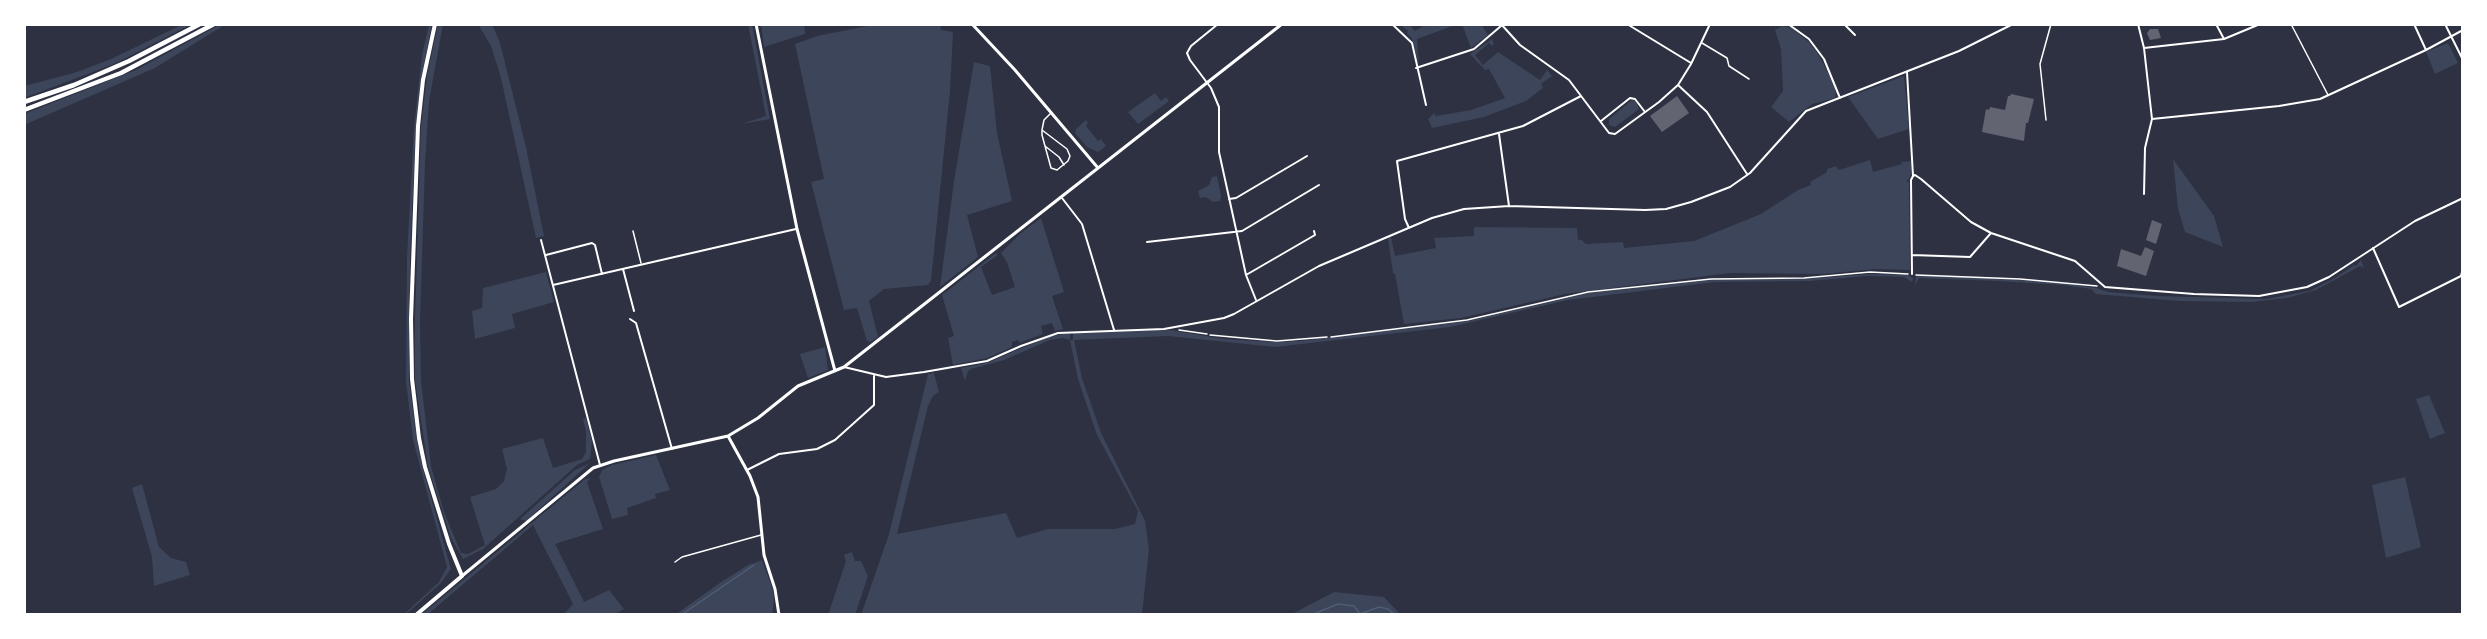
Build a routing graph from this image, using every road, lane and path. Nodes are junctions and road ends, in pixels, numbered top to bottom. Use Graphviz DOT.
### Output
graph roads {
  1 [pos="200,24"];
  2 [pos="214,24"];
  3 [pos="435,24"];
  4 [pos="756,24"];
  5 [pos="972,24"];
  6 [pos="1218,24"];
  7 [pos="1282,24"];
  8 [pos="1392,24"];
  9 [pos="1502,24"];
  10 [pos="1628,24"];
  11 [pos="1710,24"];
  12 [pos="1788,24"];
  13 [pos="1844,24"];
  14 [pos="2013,24"];
  15 [pos="2051,24"];
  16 [pos="2138,24"];
  17 [pos="2216,24"];
  18 [pos="2260,24"];
  19 [pos="2291,24"];
  20 [pos="2414,24"];
  21 [pos="2445,24"];
  22 [pos="1794,25"];
  23 [pos="2463,30"];
  24 [pos="1856,34"];
  25 [pos="2451,37"];
  26 [pos="2224,39"];
  27 [pos="1701,43"];
  28 [pos="2144,48"];
  29 [pos="2426,50"];
  30 [pos="2463,60"];
  31 [pos="1691,64"];
  32 [pos="1416,68"];
  33 [pos="1907,72"];
  34 [pos="1749,79"];
  35 [pos="1207,82"];
  36 [pos="1678,85"];
  37 [pos="1581,96"];
  38 [pos="2329,96"];
  39 [pos="1840,98"];
  40 [pos="24,102"];
  41 [pos="1426,105"];
  42 [pos="24,110"];
  43 [pos="1645,112"];
  44 [pos="1052,113"];
  45 [pos="2152,119"];
  46 [pos="2046,120"];
  47 [pos="1601,121"];
  48 [pos="1042,130"];
  49 [pos="1499,134"];
  50 [pos="1044,145"];
  51 [pos="1307,156"];
  52 [pos="1064,165"];
  53 [pos="1098,168"];
  54 [pos="1747,175"];
  55 [pos="1913,176"];
  56 [pos="1319,185"];
  57 [pos="2144,194"];
  58 [pos="1062,198"];
  59 [pos="1229,199"];
  60 [pos="2462,199"];
  61 [pos="1509,206"];
  62 [pos="2463,206"];
  63 [pos="1409,228"];
  64 [pos="797,229"];
  65 [pos="633,231"];
  66 [pos="1236,231"];
  67 [pos="1314,231"];
  68 [pos="1991,233"];
  69 [pos="541,240"];
  70 [pos="1147,242"];
  71 [pos="2373,248"];
  72 [pos="546,255"];
  73 [pos="1912,255"];
  74 [pos="642,264"];
  75 [pos="2463,268"];
  76 [pos="623,269"];
  77 [pos="602,274"];
  78 [pos="1912,274"];
  79 [pos="1246,275"];
  80 [pos="2462,276"];
  81 [pos="553,285"];
  82 [pos="2104,286"];
  83 [pos="1256,300"];
  84 [pos="634,311"];
  85 [pos="630,319"];
  86 [pos="1170,328"];
  87 [pos="1114,330"];
  88 [pos="1210,335"];
  89 [pos="1327,337"];
  90 [pos="844,367"];
  91 [pos="835,371"];
  92 [pos="874,376"];
  93 [pos="728,436"];
  94 [pos="672,450"];
  95 [pos="600,465"];
  96 [pos="747,470"];
  97 [pos="762,535"];
  98 [pos="675,561"];
  99 [pos="462,576"];
  100 [pos="779,614"];
  101 [pos="416,615"];
  1 -- 40 [label="highway"];
  2 -- 42 [label="highway"];
  3 -- 99 [label="main road"];
  4 -- 64 [label="street"];
  5 -- 44 [label="street"];
  6 -- 35 [label="street"];
  7 -- 35 [label="street"];
  8 -- 32 [label="street"];
  9 -- 32 [label="street"];
  9 -- 37 [label="street"];
  10 -- 31 [label="street"];
  11 -- 27 [label="street"];
  12 -- 22 [label="street"];
  13 -- 24 [label="street"];
  14 -- 33 [label="street"];
  15 -- 46 [label="lane"];
  16 -- 28 [label="street"];
  17 -- 26 [label="street"];
  18 -- 26 [label="street"];
  19 -- 38 [label="lane"];
  20 -- 29 [label="street"];
  21 -- 25 [label="street"];
  22 -- 39 [label="street"];
  23 -- 25 [label="street"];
  25 -- 29 [label="street"];
  25 -- 30 [label="street"];
  26 -- 28 [label="street"];
  27 -- 31 [label="street"];
  27 -- 34 [label="lane"];
  28 -- 45 [label="street"];
  29 -- 38 [label="street"];
  31 -- 36 [label="street"];
  32 -- 41 [label="street"];
  33 -- 39 [label="street"];
  33 -- 55 [label="street"];
  35 -- 53 [label="street"];
  35 -- 59 [label="street"];
  36 -- 43 [label="street"];
  36 -- 54 [label="street"];
  37 -- 47 [label="street"];
  37 -- 49 [label="street"];
  38 -- 45 [label="street"];
  39 -- 54 [label="street"];
  43 -- 47 [label="street"];
  43 -- 47 [label="street"];
  44 -- 48 [label="lane"];
  44 -- 53 [label="street"];
  45 -- 57 [label="street"];
  48 -- 50 [label="lane"];
  48 -- 52 [label="lane"];
  49 -- 61 [label="street"];
  49 -- 63 [label="street"];
  50 -- 52 [label="lane"];
  50 -- 52 [label="lane"];
  51 -- 59 [label="street"];
  53 -- 58 [label="street"];
  54 -- 61 [label="street"];
  55 -- 68 [label="street"];
  55 -- 73 [label="street"];
  56 -- 66 [label="street"];
  58 -- 87 [label="street"];
  58 -- 90 [label="street"];
  59 -- 66 [label="street"];
  60 -- 62 [label="street"];
  60 -- 71 [label="street"];
  61 -- 63 [label="street"];
  63 -- 83 [label="street"];
  64 -- 74 [label="street"];
  64 -- 91 [label="street"];
  65 -- 74 [label="lane"];
  66 -- 70 [label="street"];
  66 -- 79 [label="street"];
  67 -- 79 [label="street"];
  68 -- 73 [label="street"];
  68 -- 82 [label="street"];
  69 -- 72 [label="street"];
  71 -- 80 [label="street"];
  71 -- 82 [label="street"];
  72 -- 77 [label="street"];
  72 -- 81 [label="street"];
  73 -- 78 [label="street"];
  74 -- 76 [label="street"];
  75 -- 80 [label="street"];
  76 -- 77 [label="street"];
  76 -- 84 [label="street"];
  77 -- 81 [label="street"];
  78 -- 82 [label="path"];
  78 -- 89 [label="path"];
  79 -- 83 [label="street"];
  81 -- 95 [label="street"];
  83 -- 86 [label="street"];
  85 -- 94 [label="street"];
  86 -- 87 [label="street"];
  86 -- 88 [label="path"];
  87 -- 92 [label="street"];
  88 -- 89 [label="lane"];
  90 -- 91 [label="street"];
  90 -- 92 [label="street"];
  91 -- 93 [label="street"];
  92 -- 96 [label="street"];
  93 -- 94 [label="street"];
  93 -- 96 [label="street"];
  94 -- 95 [label="street"];
  95 -- 99 [label="street"];
  96 -- 97 [label="street"];
  97 -- 98 [label="lane"];
  97 -- 100 [label="street"];
  99 -- 101 [label="main road"];
}
